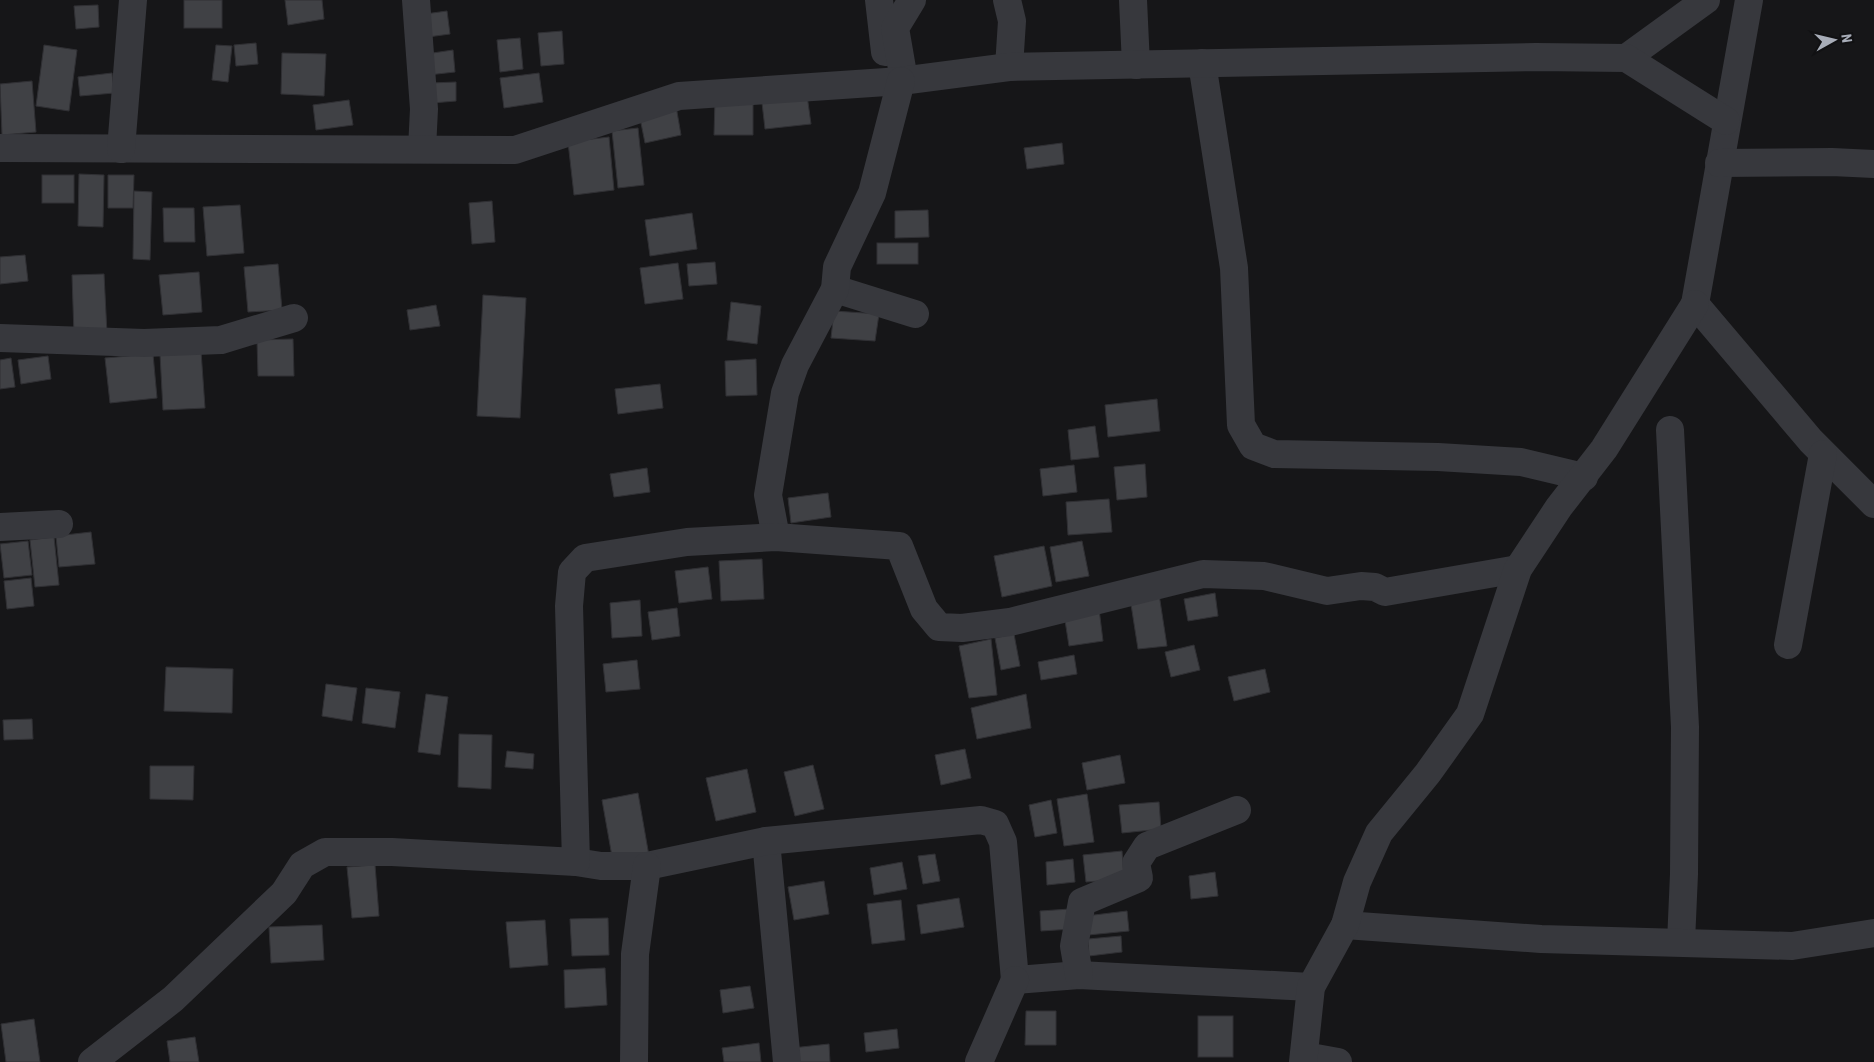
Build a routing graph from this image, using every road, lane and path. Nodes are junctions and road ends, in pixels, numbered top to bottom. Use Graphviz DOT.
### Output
graph roads {
  1 [pos="133,0"];
  2 [pos="416,0"];
  3 [pos="880,0"];
  4 [pos="912,0"];
  5 [pos="1007,0"];
  6 [pos="1133,0"];
  7 [pos="1706,0"];
  8 [pos="1749,0"];
  9 [pos="1626,58"];
  10 [pos="1202,63"];
  11 [pos="1136,64"];
  12 [pos="1009,67"];
  13 [pos="897,81"];
  14 [pos="1726,121"];
  15 [pos="0,148"];
  16 [pos="121,149"];
  17 [pos="422,149"];
  18 [pos="1719,163"];
  19 [pos="1874,164"];
  20 [pos="835,289"];
  21 [pos="1695,304"];
  22 [pos="915,314"];
  23 [pos="294,318"];
  24 [pos="0,338"];
  25 [pos="1670,430"];
  26 [pos="1823,454"];
  27 [pos="1584,477"];
  28 [pos="1874,504"];
  29 [pos="59,524"];
  30 [pos="0,527"];
  31 [pos="776,537"];
  32 [pos="1518,570"];
  33 [pos="1788,645"];
  34 [pos="1237,810"];
  35 [pos="766,841"];
  36 [pos="576,862"];
  37 [pos="647,866"];
  38 [pos="1345,925"];
  39 [pos="1874,933"];
  40 [pos="1681,942"];
  41 [pos="1079,975"];
  42 [pos="1015,980"];
  43 [pos="1311,987"];
  44 [pos="1304,1059"];
  45 [pos="92,1062"];
  46 [pos="634,1062"];
  47 [pos="786,1062"];
  48 [pos="979,1062"];
  49 [pos="1338,1062"];
  1 -- 16 [label="street"];
  2 -- 17 [label="street"];
  3 -- 13 [label="street"];
  4 -- 13 [label="street"];
  5 -- 12 [label="street"];
  6 -- 11 [label="street"];
  7 -- 9 [label="street"];
  8 -- 14 [label="street"];
  9 -- 10 [label="street"];
  9 -- 14 [label="street"];
  10 -- 11 [label="street"];
  10 -- 27 [label="street"];
  11 -- 12 [label="street"];
  12 -- 13 [label="street"];
  13 -- 17 [label="street"];
  13 -- 20 [label="street"];
  14 -- 18 [label="street"];
  15 -- 16 [label="street"];
  16 -- 17 [label="street"];
  18 -- 19 [label="street"];
  18 -- 21 [label="street"];
  20 -- 22 [label="street"];
  20 -- 31 [label="street"];
  21 -- 26 [label="street"];
  21 -- 27 [label="street"];
  23 -- 24 [label="street"];
  25 -- 40 [label="street"];
  26 -- 28 [label="street"];
  26 -- 33 [label="street"];
  27 -- 32 [label="street"];
  29 -- 30 [label="street"];
  31 -- 32 [label="street"];
  31 -- 36 [label="street"];
  32 -- 38 [label="street"];
  34 -- 41 [label="street"];
  35 -- 37 [label="street"];
  35 -- 42 [label="street"];
  35 -- 47 [label="street"];
  36 -- 37 [label="street"];
  36 -- 45 [label="street"];
  37 -- 46 [label="street"];
  38 -- 40 [label="street"];
  38 -- 43 [label="street"];
  39 -- 40 [label="street"];
  41 -- 42 [label="street"];
  41 -- 43 [label="street"];
  42 -- 48 [label="street"];
  43 -- 44 [label="street"];
  44 -- 49 [label="street"];
}
